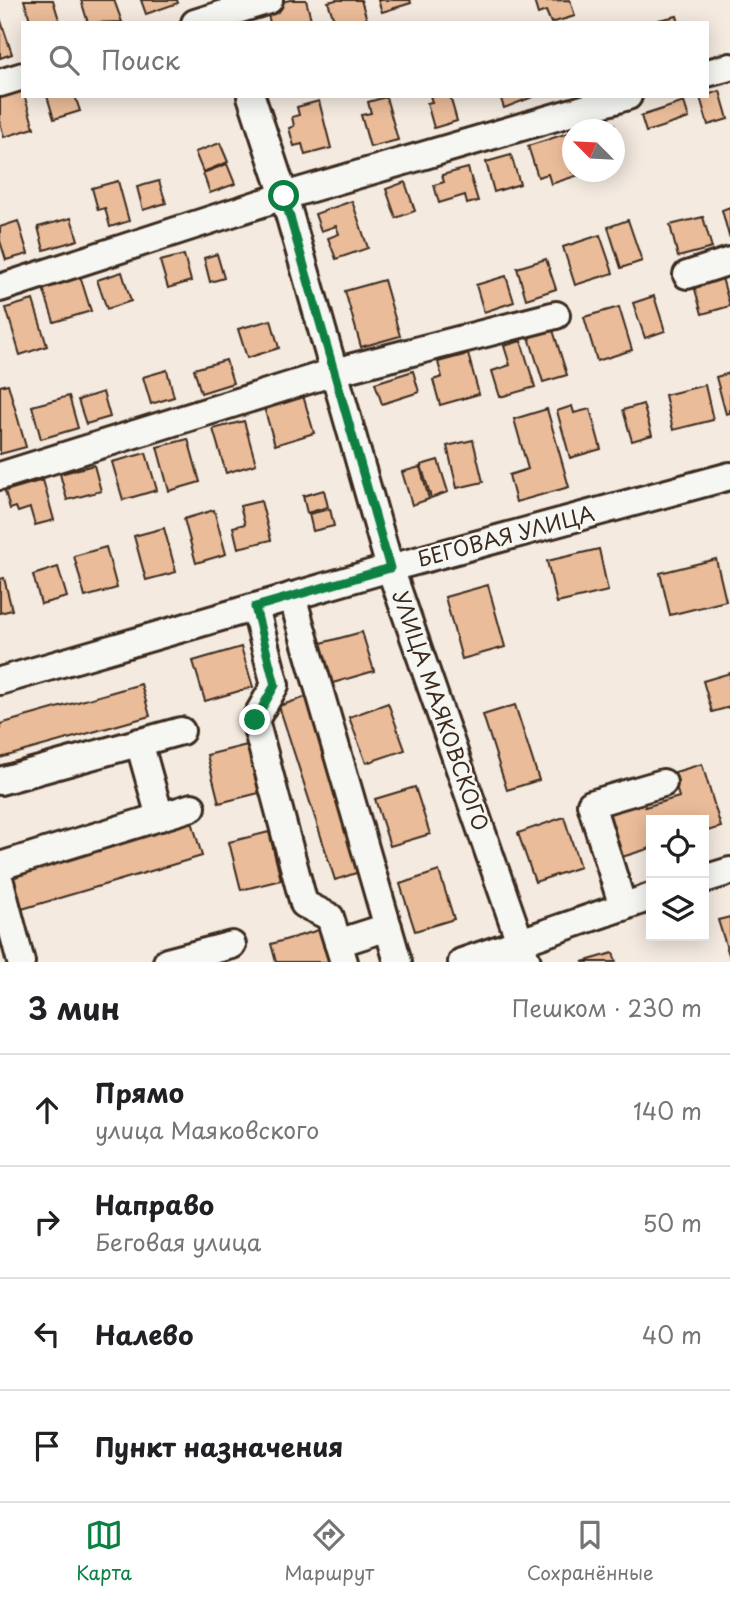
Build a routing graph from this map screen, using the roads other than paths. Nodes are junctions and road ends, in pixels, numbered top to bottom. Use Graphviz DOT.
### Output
graph roads {
  1 [pos="269,0"];
  2 [pos="223,12"];
  3 [pos="200,21"];
  4 [pos="730,67"];
  5 [pos="709,72"];
  6 [pos="21,77"];
  7 [pos="0,83"];
  8 [pos="252,98"];
  9 [pos="621,98"];
  10 [pos="284,196"];
  11 [pos="730,261"];
  12 [pos="687,275"];
  13 [pos="0,288"];
  14 [pos="556,314"];
  15 [pos="334,372"];
  16 [pos="0,476"];
  17 [pos="730,476"];
  18 [pos="390,568"];
  19 [pos="292,596"];
  20 [pos="255,607"];
  21 [pos="0,681"];
  22 [pos="181,731"];
  23 [pos="139,742"];
  24 [pos="0,781"];
  25 [pos="663,783"];
  26 [pos="192,807"];
  27 [pos="576,808"];
  28 [pos="160,817"];
  29 [pos="730,870"];
  30 [pos="709,878"];
  31 [pos="0,880"];
  32 [pos="646,899"];
  33 [pos="616,909"];
  34 [pos="388,928"];
  35 [pos="232,945"];
  36 [pos="341,952"];
  37 [pos="524,952"];
  38 [pos="21,962"];
  39 [pos="167,962"];
  40 [pos="398,962"];
  41 [pos="462,962"];
  1 -- 2 [label="street"];
  2 -- 3 [label="street"];
  4 -- 5 [label="street"];
  6 -- 7 [label="street"];
  8 -- 10 [label="street, УЛИЦА МАЯКОВСКОГО"];
  9 -- 10 [label="street"];
  10 -- 13 [label="street"];
  10 -- 15 [label="street, УЛИЦА МАЯКОВСКОГО"];
  11 -- 12 [label="street"];
  14 -- 15 [label="street"];
  15 -- 16 [label="street"];
  15 -- 18 [label="street, УЛИЦА МАЯКОВСКОГО"];
  17 -- 18 [label="street, БЕГОВАЯ УЛИЦА"];
  18 -- 19 [label="street, БЕГОВАЯ УЛИЦА"];
  18 -- 37 [label="street, УЛИЦА МАЯКОВСКОГО"];
  19 -- 20 [label="street, БЕГОВАЯ УЛИЦА"];
  19 -- 34 [label="street"];
  20 -- 21 [label="street, БЕГОВАЯ УЛИЦА"];
  20 -- 36 [label="street"];
  22 -- 23 [label="street"];
  23 -- 24 [label="street"];
  23 -- 28 [label="street"];
  25 -- 33 [label="street"];
  26 -- 28 [label="street"];
  27 -- 33 [label="street"];
  28 -- 31 [label="street"];
  29 -- 30 [label="street"];
  31 -- 38 [label="street"];
  32 -- 33 [label="street"];
  33 -- 37 [label="street"];
  34 -- 36 [label="street"];
  34 -- 40 [label="street"];
  35 -- 39 [label="street"];
  37 -- 41 [label="street"];
}
